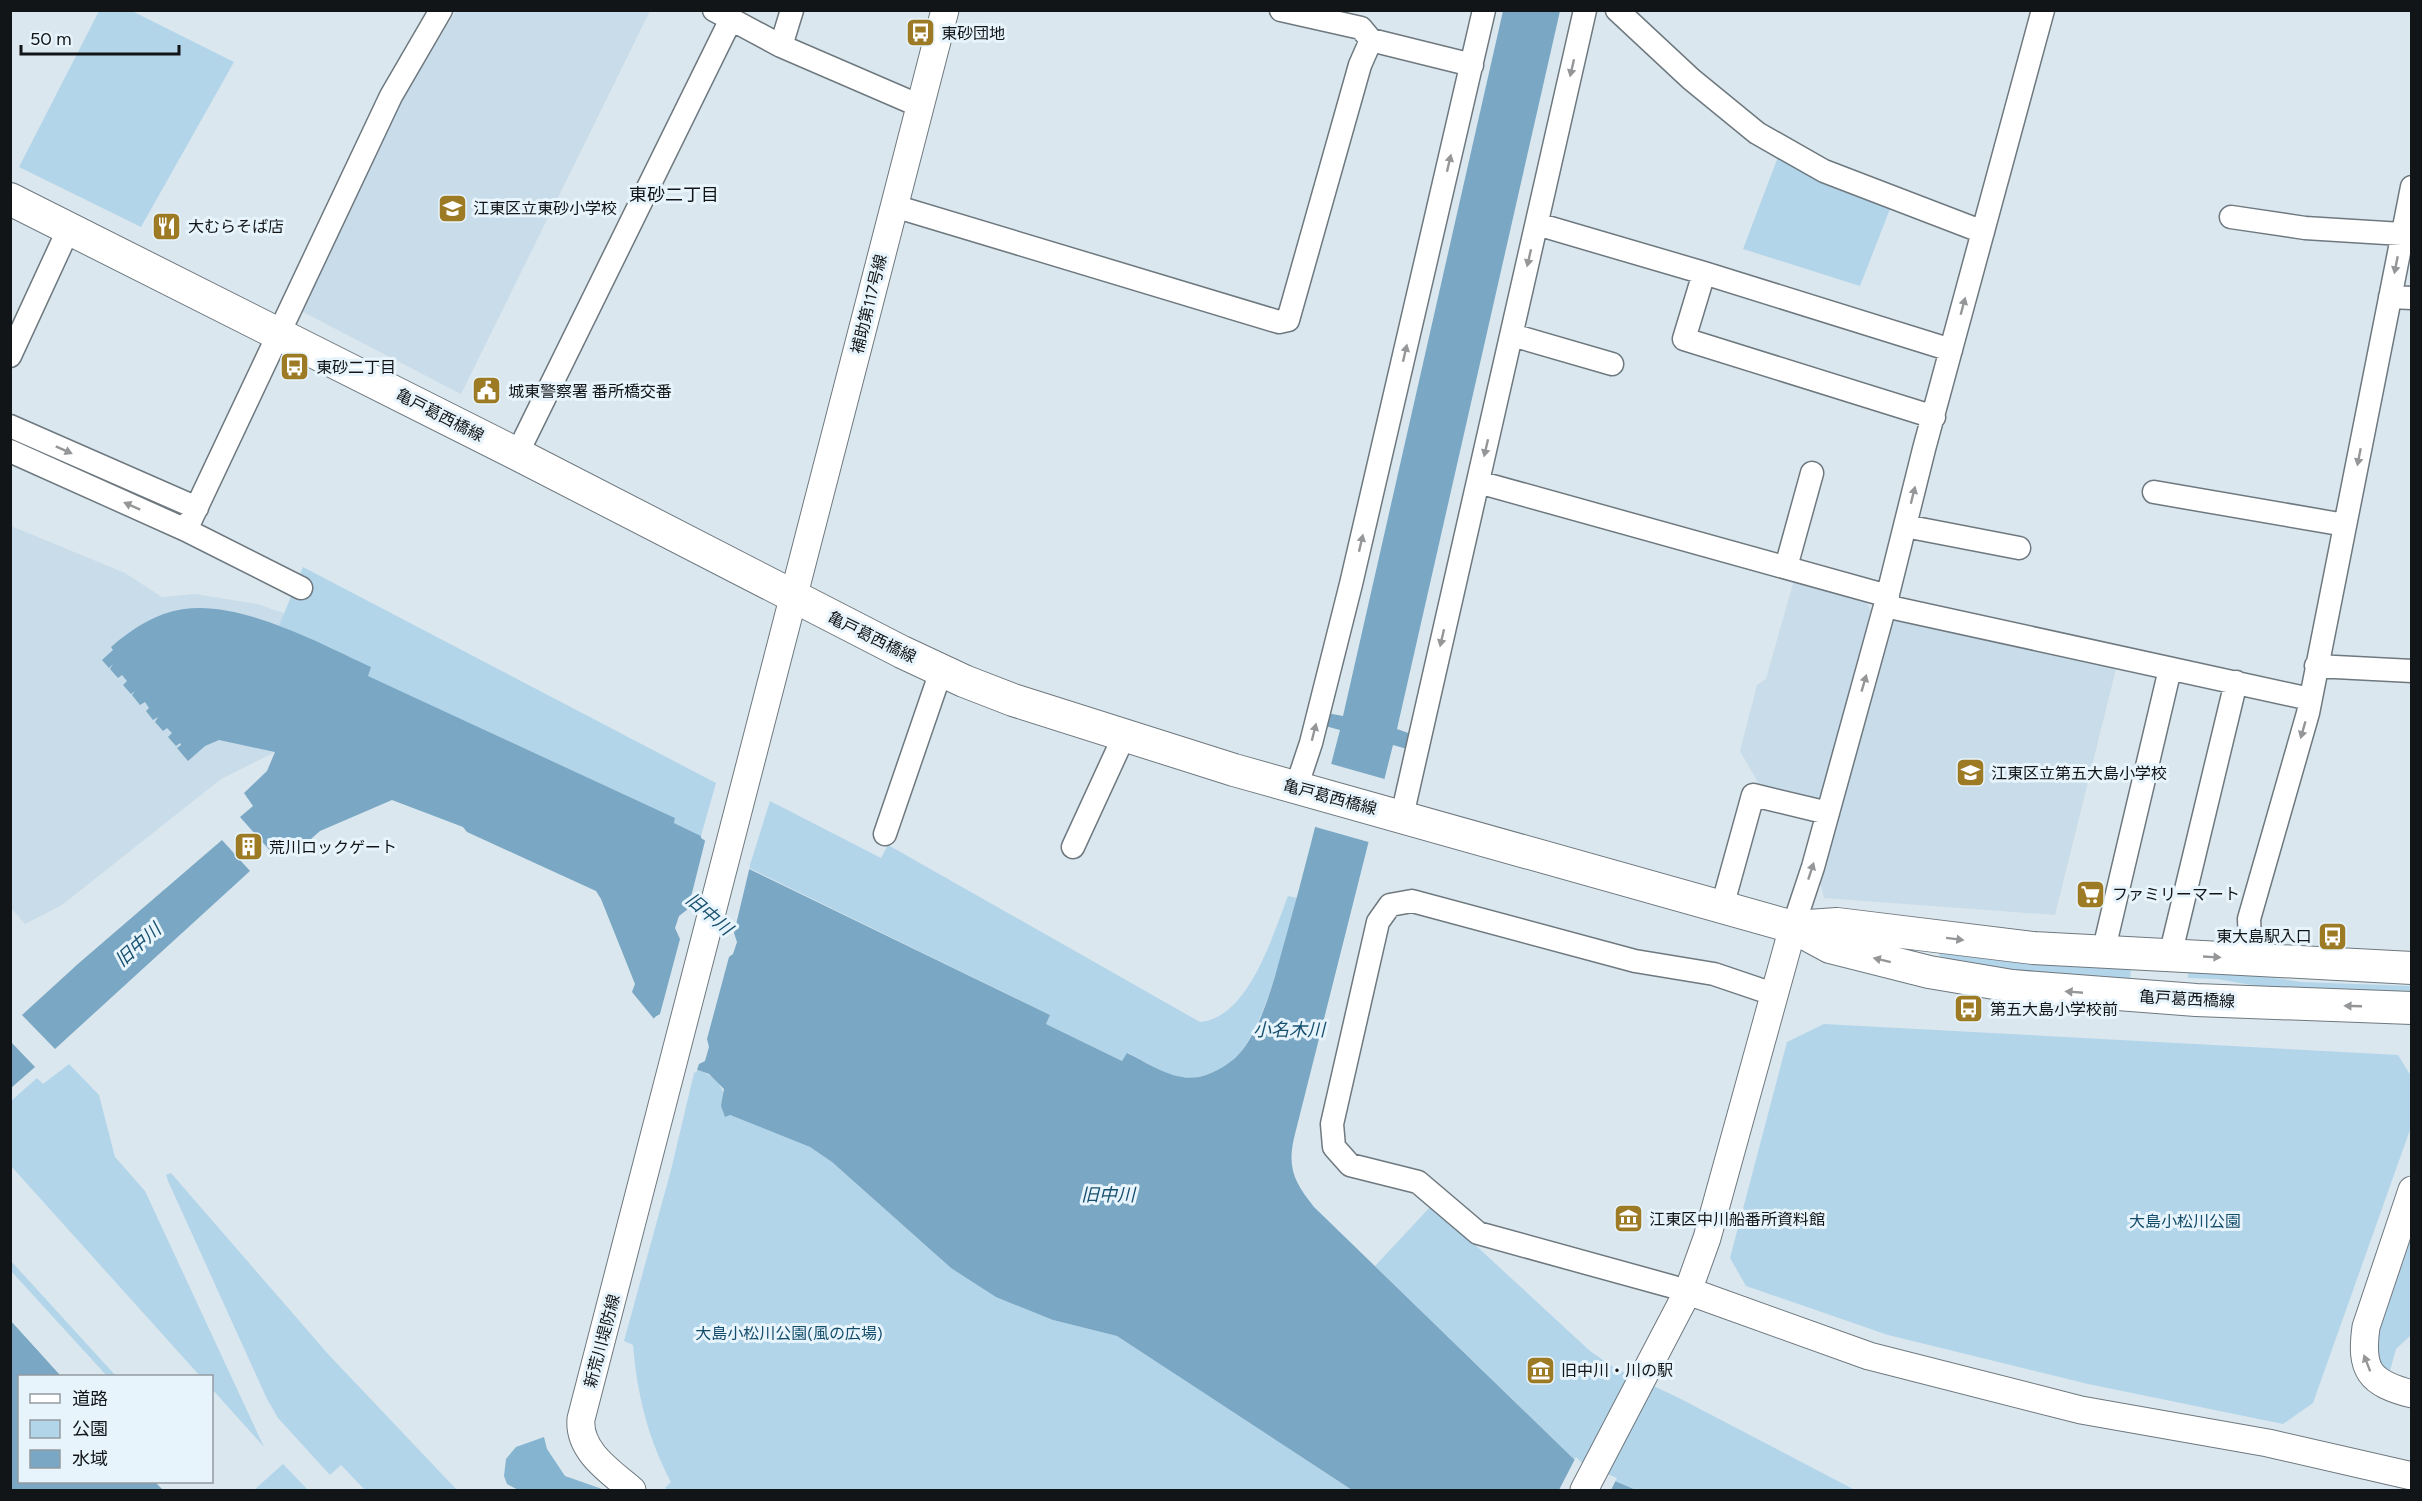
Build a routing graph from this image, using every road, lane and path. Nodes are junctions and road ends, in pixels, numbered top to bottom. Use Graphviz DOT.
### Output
graph roads {
  1 [pos="441,10"];
  2 [pos="792,10"];
  3 [pos="945,10"];
  4 [pos="1281,10"];
  5 [pos="1484,10"];
  6 [pos="1585,10"];
  7 [pos="1617,10"];
  8 [pos="2043,10"];
  9 [pos="723,15"];
  10 [pos="1366,26"];
  11 [pos="782,46"];
  12 [pos="1472,65"];
  13 [pos="920,106"];
  14 [pos="2412,187"];
  15 [pos="10,199"];
  16 [pos="894,206"];
  17 [pos="2231,217"];
  18 [pos="1537,224"];
  19 [pos="69,228"];
  20 [pos="1983,232"];
  21 [pos="2402,234"];
  22 [pos="1704,273"];
  23 [pos="2401,297"];
  24 [pos="1512,334"];
  25 [pos="279,335"];
  26 [pos="1951,350"];
  27 [pos="10,356"];
  28 [pos="1612,364"];
  29 [pos="1934,417"];
  30 [pos="10,426"];
  31 [pos="10,451"];
  32 [pos="517,454"];
  33 [pos="1812,473"];
  34 [pos="1478,482"];
  35 [pos="2154,492"];
  36 [pos="196,508"];
  37 [pos="2345,525"];
  38 [pos="1905,526"];
  39 [pos="186,530"];
  40 [pos="2019,549"];
  41 [pos="1786,567"];
  42 [pos="301,588"];
  43 [pos="793,598"];
  44 [pos="1887,601"];
  45 [pos="2316,666"];
  46 [pos="2170,669"];
  47 [pos="941,671"];
  48 [pos="2412,671"];
  49 [pos="2236,682"];
  50 [pos="2310,699"];
  51 [pos="1125,734"];
  52 [pos="1300,789"];
  53 [pos="1828,813"];
  54 [pos="1397,815"];
  55 [pos="733,831"];
  56 [pos="885,834"];
  57 [pos="1073,847"];
  58 [pos="1722,907"];
  59 [pos="1793,927"];
  60 [pos="2103,952"];
  61 [pos="2164,955"];
  62 [pos="2251,959"];
  63 [pos="2412,968"];
  64 [pos="1773,994"];
  65 [pos="2123,995"];
  66 [pos="2196,1000"];
  67 [pos="2412,1008"];
  68 [pos="2412,1190"];
  69 [pos="2412,1219"];
  70 [pos="2392,1247"];
  71 [pos="1688,1291"];
  72 [pos="2412,1394"];
  73 [pos="2412,1476"];
  74 [pos="632,1491"];
  75 [pos="1584,1491"];
  1 -- 25 [label="street"];
  2 -- 11 [label="street"];
  3 -- 13 [label="street, 補助第117号線"];
  4 -- 10 [label="street"];
  5 -- 12 [label="street"];
  6 -- 18 [label="street, one-way"];
  7 -- 20 [label="street"];
  8 -- 20 [label="street"];
  9 -- 11 [label="street"];
  9 -- 32 [label="street"];
  10 -- 12 [label="street"];
  10 -- 16 [label="street"];
  11 -- 13 [label="street"];
  52 -- 12 [label="street, one-way"];
  13 -- 16 [label="street, 補助第117号線"];
  14 -- 21 [label="street"];
  15 -- 19 [label="main road, 亀戸葛西橋線"];
  16 -- 43 [label="street, 補助第117号線"];
  17 -- 21 [label="street"];
  18 -- 22 [label="street"];
  18 -- 24 [label="street, one-way"];
  19 -- 25 [label="main road, 亀戸葛西橋線"];
  19 -- 27 [label="street"];
  26 -- 20 [label="street, one-way"];
  21 -- 23 [label="street, one-way"];
  22 -- 26 [label="street"];
  22 -- 29 [label="street"];
  23 -- 37 [label="street, one-way"];
  24 -- 28 [label="street"];
  24 -- 34 [label="street, one-way"];
  25 -- 32 [label="main road, 亀戸葛西橋線"];
  25 -- 36 [label="street"];
  26 -- 29 [label="street"];
  38 -- 29 [label="street, one-way"];
  30 -- 36 [label="street, one-way"];
  39 -- 31 [label="street, one-way"];
  32 -- 43 [label="main road, 亀戸葛西橋線"];
  33 -- 41 [label="street"];
  34 -- 41 [label="street"];
  34 -- 54 [label="street, one-way"];
  35 -- 37 [label="street"];
  36 -- 39 [label="street"];
  37 -- 45 [label="street"];
  38 -- 40 [label="street"];
  38 -- 44 [label="street"];
  39 -- 42 [label="street"];
  41 -- 44 [label="street"];
  43 -- 47 [label="main road, 亀戸葛西橋線"];
  43 -- 55 [label="street, 補助第117号線"];
  44 -- 46 [label="street"];
  53 -- 44 [label="street, one-way"];
  45 -- 48 [label="street"];
  45 -- 50 [label="street"];
  46 -- 49 [label="street"];
  46 -- 60 [label="street"];
  47 -- 51 [label="main road, 亀戸葛西橋線"];
  47 -- 56 [label="street"];
  49 -- 50 [label="street"];
  49 -- 61 [label="street"];
  50 -- 62 [label="street, one-way"];
  51 -- 52 [label="main road, 亀戸葛西橋線"];
  51 -- 57 [label="street"];
  52 -- 54 [label="main road, 亀戸葛西橋線"];
  53 -- 58 [label="street"];
  59 -- 53 [label="street, one-way"];
  54 -- 58 [label="main road, 亀戸葛西橋線"];
  55 -- 74 [label="street, 新荒川堤防線"];
  58 -- 59 [label="main road, 亀戸葛西橋線"];
  59 -- 60 [label="main road, 亀戸葛西橋線, one-way"];
  59 -- 64 [label="street"];
  65 -- 59 [label="main road, 亀戸葛西橋線, one-way"];
  60 -- 61 [label="main road, 亀戸葛西橋線"];
  61 -- 62 [label="main road, 亀戸葛西橋線, one-way"];
  61 -- 65 [label="main road"];
  61 -- 66 [label="main road"];
  62 -- 63 [label="main road, 亀戸葛西橋線"];
  64 -- 71 [label="street"];
  64 -- 71 [label="street"];
  65 -- 66 [label="main road, 亀戸葛西橋線"];
  67 -- 66 [label="main road, 亀戸葛西橋線, one-way"];
  68 -- 70 [label="street"];
  69 -- 70 [label="street"];
  72 -- 70 [label="street, one-way"];
  71 -- 73 [label="street"];
  71 -- 75 [label="street"];
}
